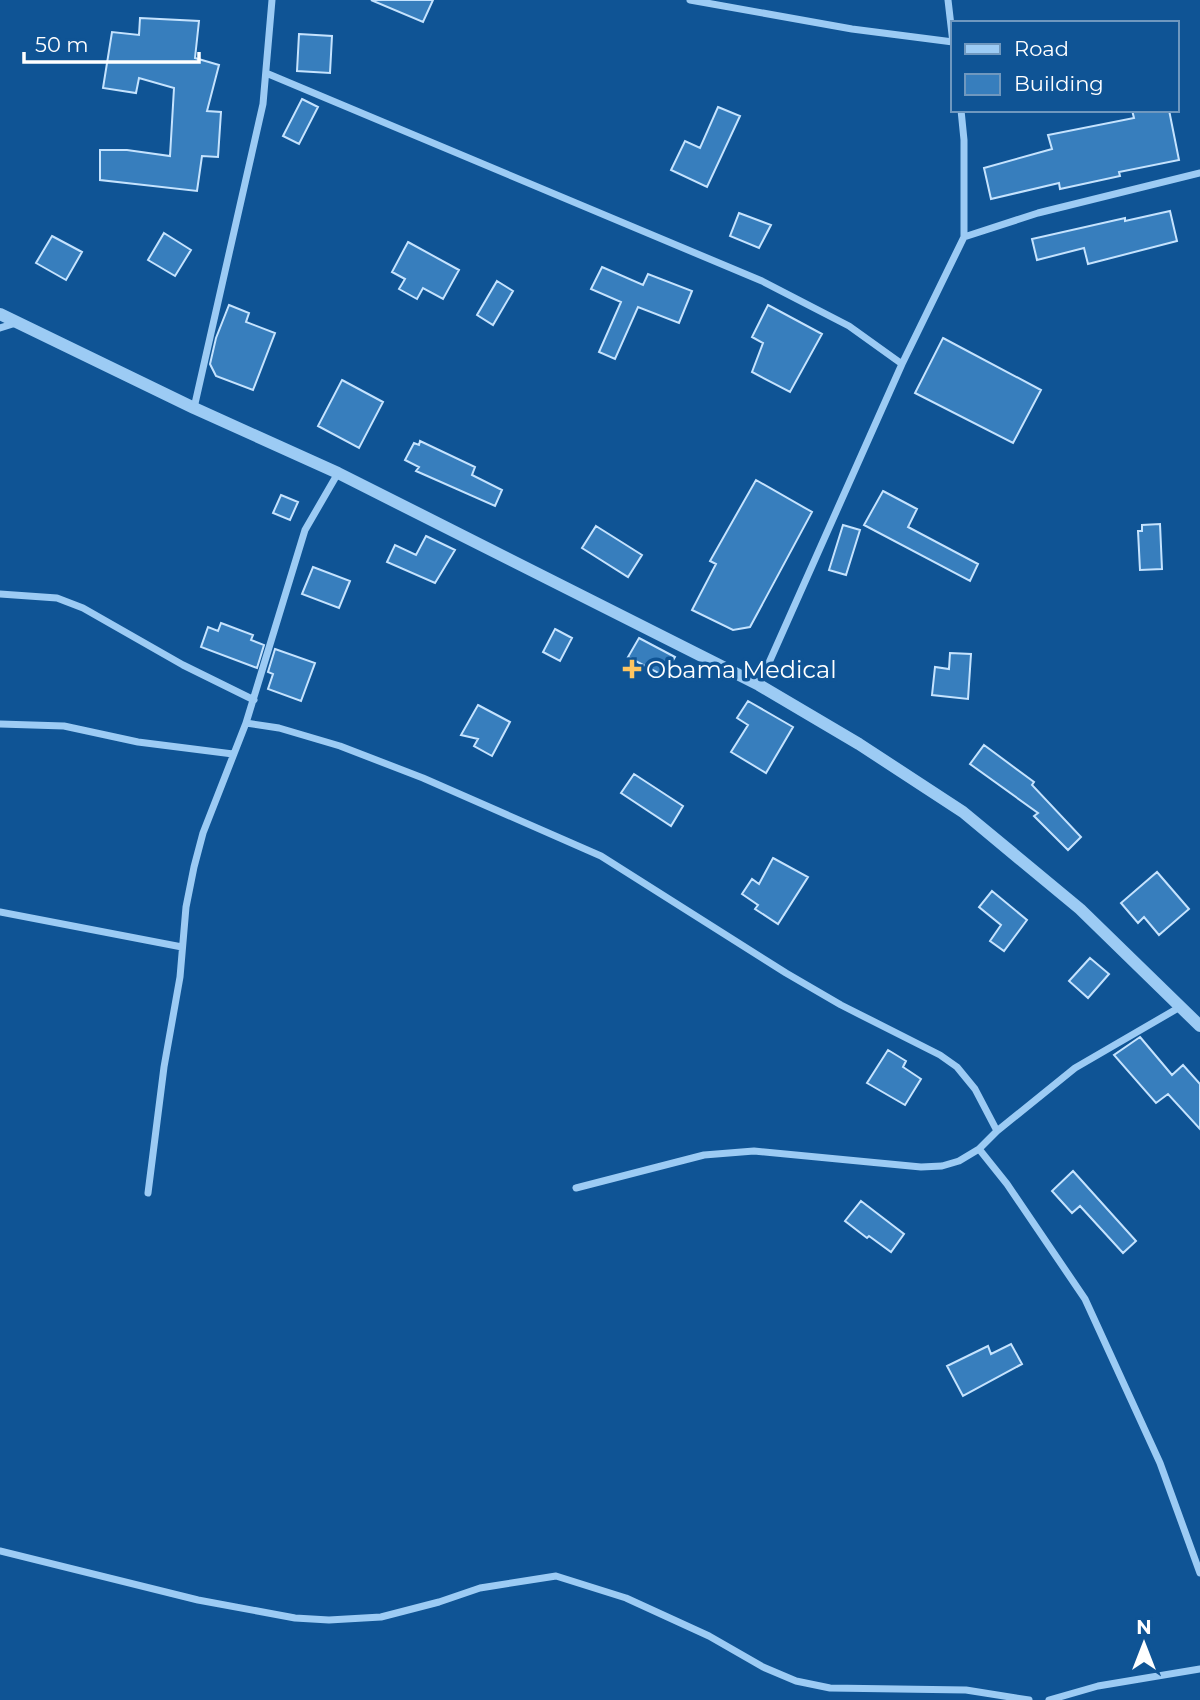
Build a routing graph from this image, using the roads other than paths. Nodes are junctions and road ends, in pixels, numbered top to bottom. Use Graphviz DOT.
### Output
graph roads {
  1 [pos="272,0"];
  2 [pos="690,0"];
  3 [pos="948,0"];
  4 [pos="951,25"];
  5 [pos="951,42"];
  6 [pos="266,73"];
  7 [pos="961,112"];
  8 [pos="1200,173"];
  9 [pos="964,237"];
  10 [pos="0,314"];
  11 [pos="17,323"];
  12 [pos="0,328"];
  13 [pos="902,363"];
  14 [pos="194,408"];
  15 [pos="338,473"];
  16 [pos="0,594"];
  17 [pos="759,685"];
  18 [pos="254,700"];
  19 [pos="246,723"];
  20 [pos="0,724"];
  21 [pos="233,754"];
  22 [pos="0,912"];
  23 [pos="182,947"];
  24 [pos="1180,1007"];
  25 [pos="1200,1026"];
  26 [pos="997,1131"];
  27 [pos="979,1149"];
  28 [pos="576,1188"];
  29 [pos="148,1192"];
  30 [pos="0,1551"];
  31 [pos="1200,1573"];
  32 [pos="1200,1669"];
  33 [pos="1029,1700"];
  34 [pos="1049,1700"];
  1 -- 6 [label="street"];
  2 -- 5 [label="street"];
  3 -- 4 [label="street"];
  6 -- 13 [label="street"];
  6 -- 14 [label="street"];
  7 -- 9 [label="street"];
  8 -- 9 [label="street"];
  9 -- 13 [label="street"];
  10 -- 11 [label="street"];
  11 -- 12 [label="street"];
  11 -- 14 [label="street"];
  13 -- 17 [label="street"];
  14 -- 15 [label="street"];
  15 -- 17 [label="street"];
  15 -- 18 [label="street"];
  16 -- 18 [label="street"];
  17 -- 24 [label="street"];
  18 -- 19 [label="street"];
  19 -- 21 [label="street"];
  19 -- 26 [label="street"];
  20 -- 21 [label="street"];
  21 -- 23 [label="street"];
  22 -- 23 [label="street"];
  23 -- 29 [label="street"];
  24 -- 25 [label="street"];
  24 -- 26 [label="street"];
  26 -- 27 [label="street"];
  27 -- 28 [label="street"];
  27 -- 31 [label="street"];
  30 -- 33 [label="street"];
  32 -- 34 [label="street"];
}
